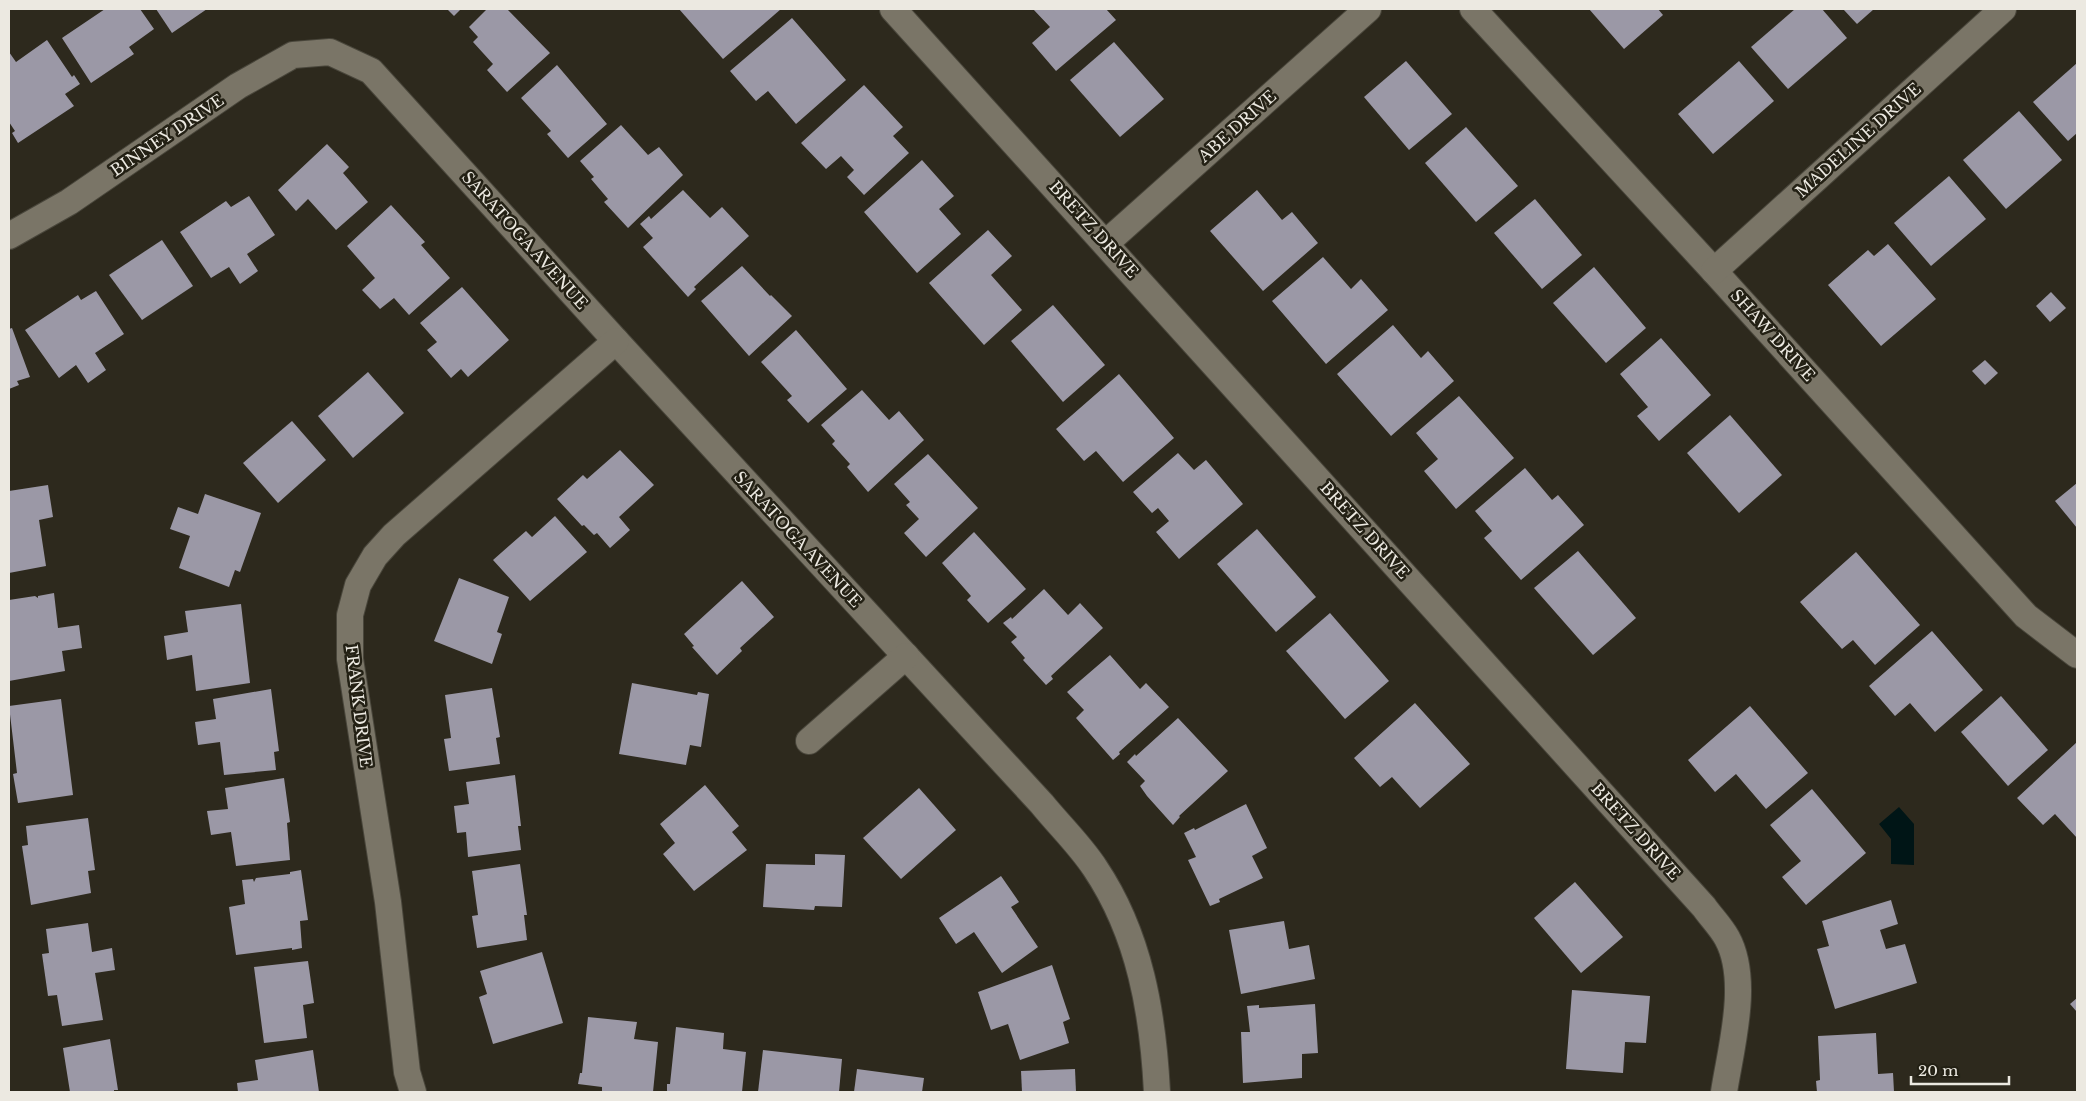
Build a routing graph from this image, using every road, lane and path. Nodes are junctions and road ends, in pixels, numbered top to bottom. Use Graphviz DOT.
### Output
graph roads {
  1 [pos="893,9"];
  2 [pos="1368,9"];
  3 [pos="1473,9"];
  4 [pos="2003,9"];
  5 [pos="330,52"];
  6 [pos="9,236"];
  7 [pos="1106,242"];
  8 [pos="1714,270"];
  9 [pos="616,341"];
  10 [pos="2077,655"];
  11 [pos="906,656"];
  12 [pos="809,741"];
  13 [pos="413,1092"];
  14 [pos="1157,1092"];
  15 [pos="1724,1092"];
  1 -- 7 [label="street, BRETZ DRIVE"];
  2 -- 7 [label="street, ABE DRIVE"];
  3 -- 8 [label="street, SHAW DRIVE"];
  4 -- 8 [label="street, MADELINE DRIVE"];
  5 -- 6 [label="street, BINNEY DRIVE"];
  5 -- 9 [label="street, SARATOGA AVENUE"];
  7 -- 15 [label="street, BRETZ DRIVE"];
  8 -- 10 [label="street, SHAW DRIVE"];
  9 -- 11 [label="street, SARATOGA AVENUE"];
  9 -- 13 [label="street, FRANK DRIVE"];
  11 -- 12 [label="street"];
  11 -- 14 [label="street, SARATOGA AVENUE"];
}
